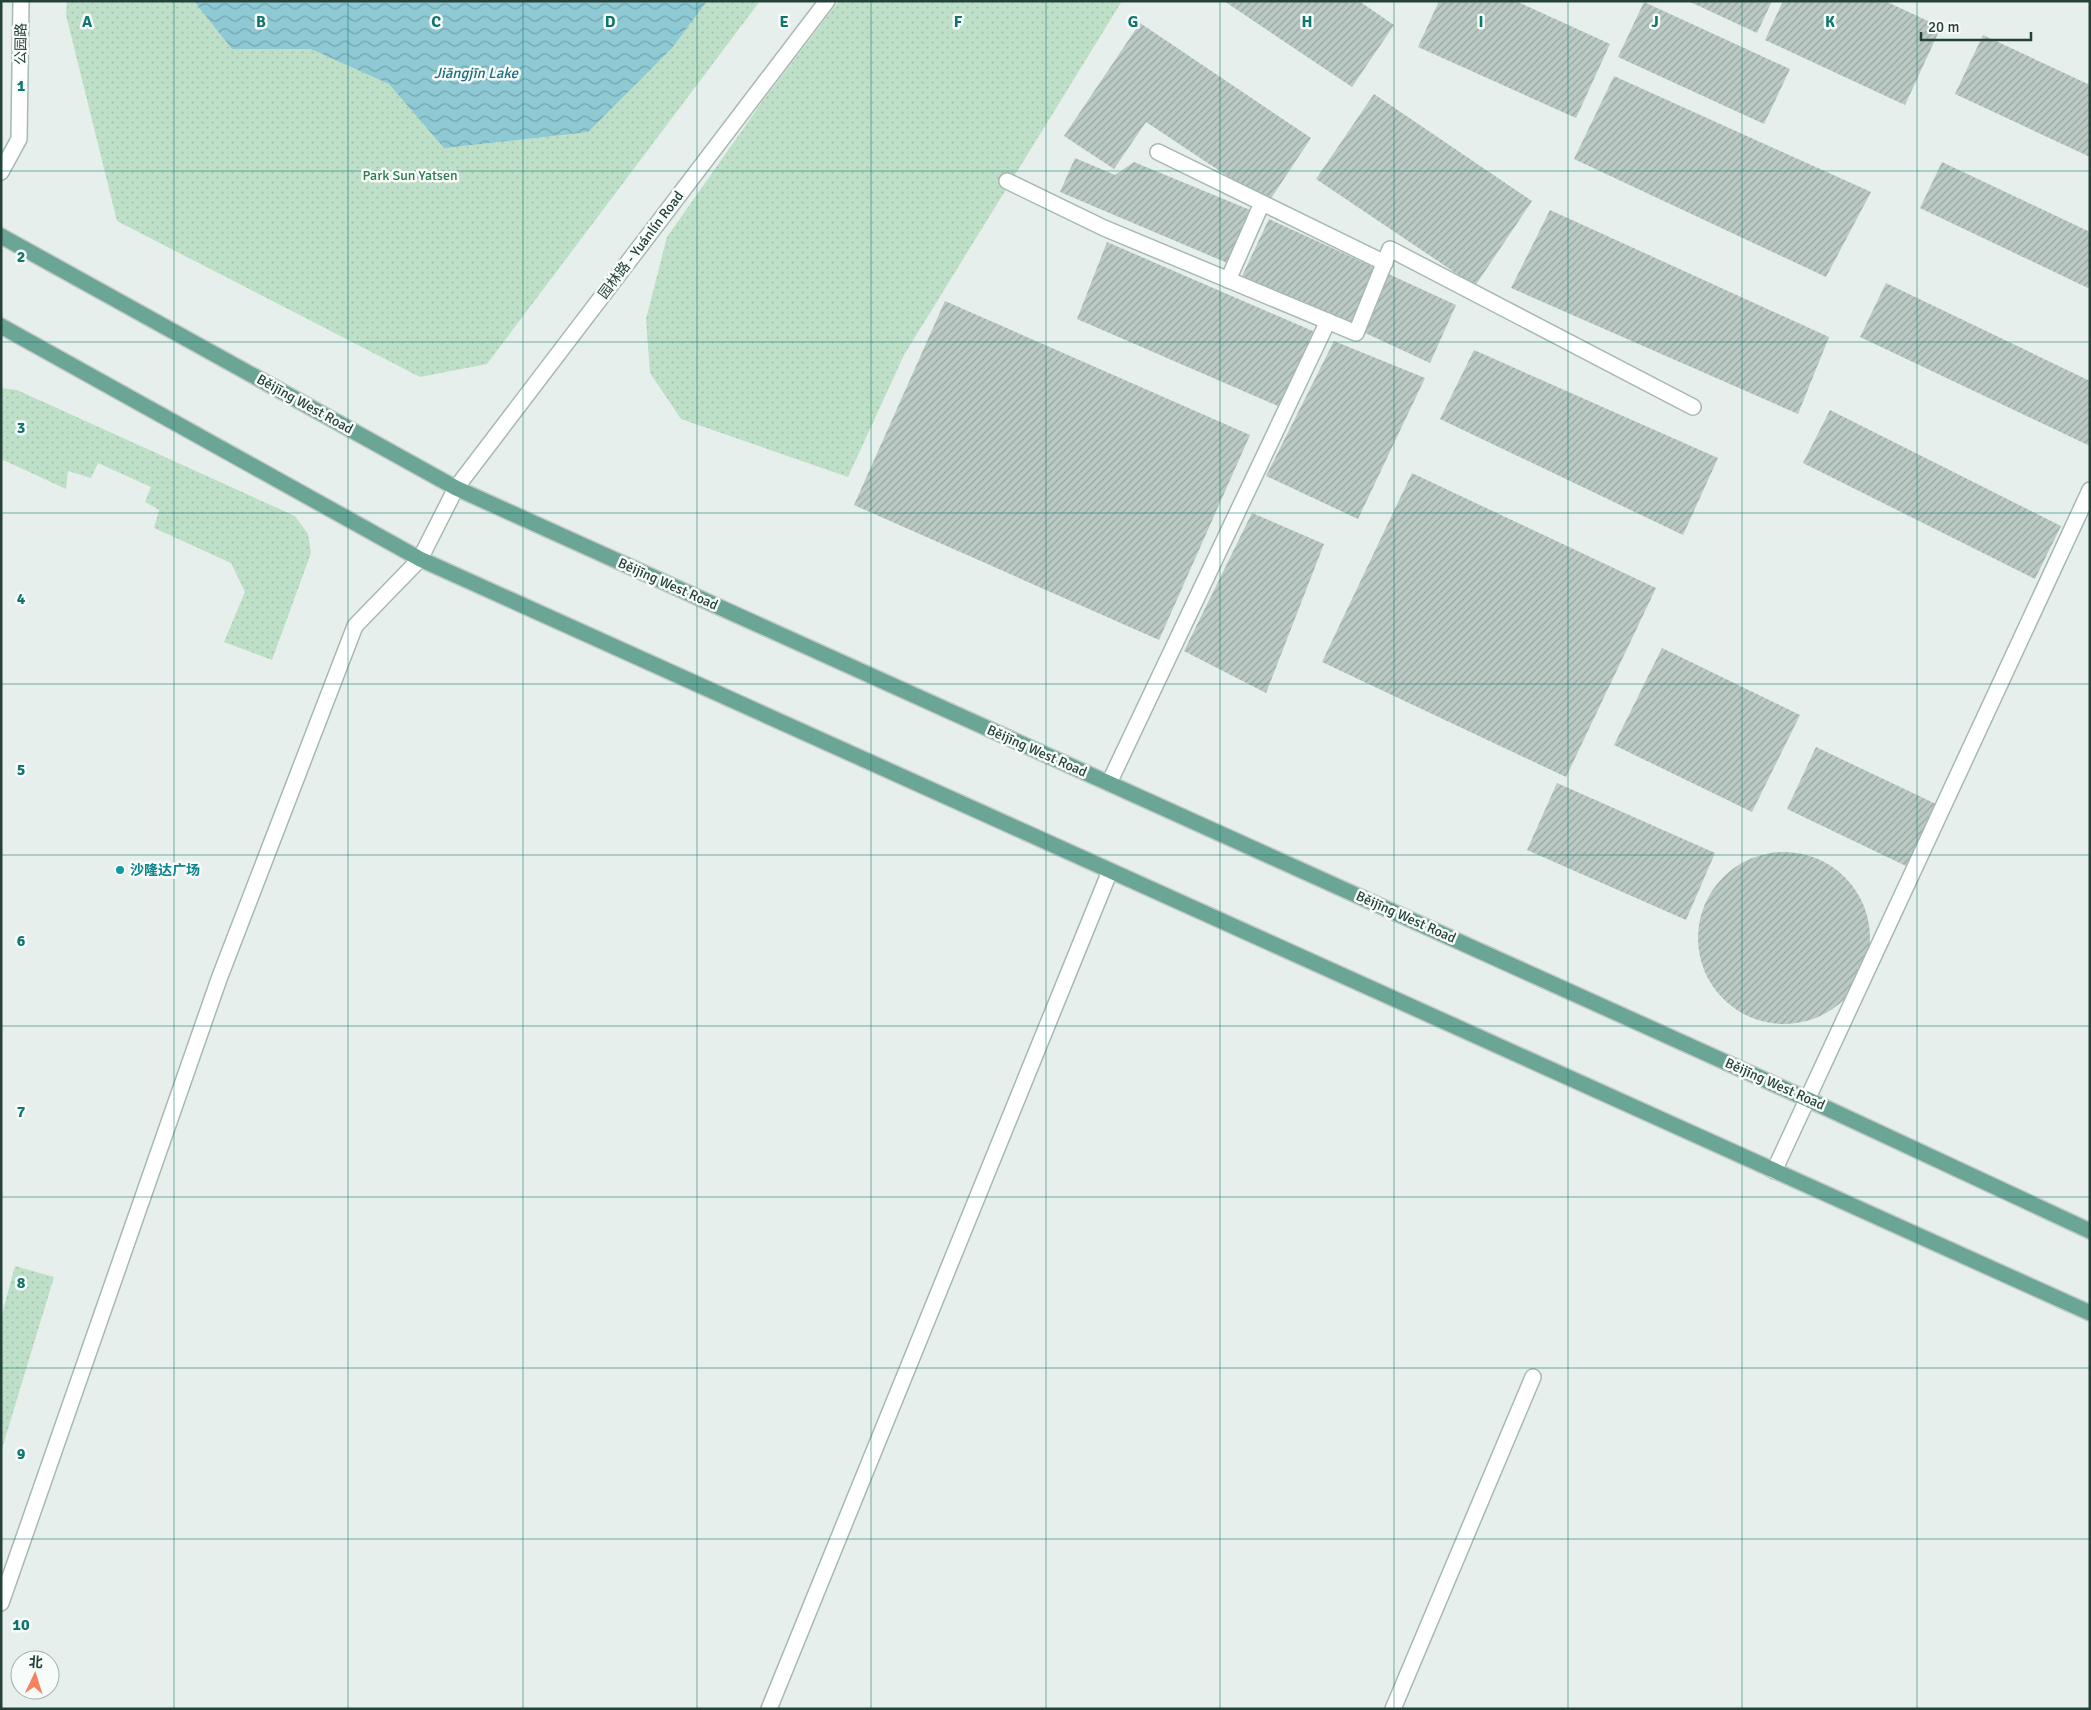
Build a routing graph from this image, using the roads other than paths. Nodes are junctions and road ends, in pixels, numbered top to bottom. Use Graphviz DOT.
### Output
graph roads {
  1 [pos="21,1"];
  2 [pos="827,1"];
  3 [pos="1158,152"];
  4 [pos="1,172"];
  5 [pos="1007,181"];
  6 [pos="1262,203"];
  7 [pos="1,236"];
  8 [pos="1384,263"];
  9 [pos="1228,280"];
  10 [pos="1328,322"];
  11 [pos="1,326"];
  12 [pos="1693,407"];
  13 [pos="456,488"];
  14 [pos="2090,490"];
  15 [pos="420,559"];
  16 [pos="1110,783"];
  17 [pos="1110,871"];
  18 [pos="1807,1099"];
  19 [pos="1774,1171"];
  20 [pos="2090,1231"];
  21 [pos="2090,1313"];
  22 [pos="1532,1377"];
  23 [pos="1,1603"];
  24 [pos="769,1709"];
  25 [pos="1393,1709"];
  1 -- 4 [label="street, 公园路"];
  2 -- 13 [label="street, 园林路 - Yuánlín Road"];
  3 -- 6 [label="street"];
  5 -- 9 [label="street"];
  6 -- 8 [label="street"];
  6 -- 9 [label="street"];
  7 -- 13 [label="main road, Běijīng West Road"];
  8 -- 10 [label="street"];
  8 -- 12 [label="street"];
  9 -- 10 [label="street"];
  10 -- 16 [label="street"];
  11 -- 15 [label="main road"];
  13 -- 15 [label="street, 园林路 - Yuánlín Road"];
  13 -- 16 [label="main road, Běijīng West Road"];
  14 -- 18 [label="street"];
  15 -- 17 [label="main road"];
  15 -- 23 [label="street, 园林路 - Yuánlín Road"];
  16 -- 18 [label="main road, Běijīng West Road"];
  17 -- 19 [label="main road"];
  17 -- 24 [label="street"];
  18 -- 19 [label="street"];
  18 -- 20 [label="main road, Běijīng West Road"];
  19 -- 21 [label="main road"];
  22 -- 25 [label="street"];
}
